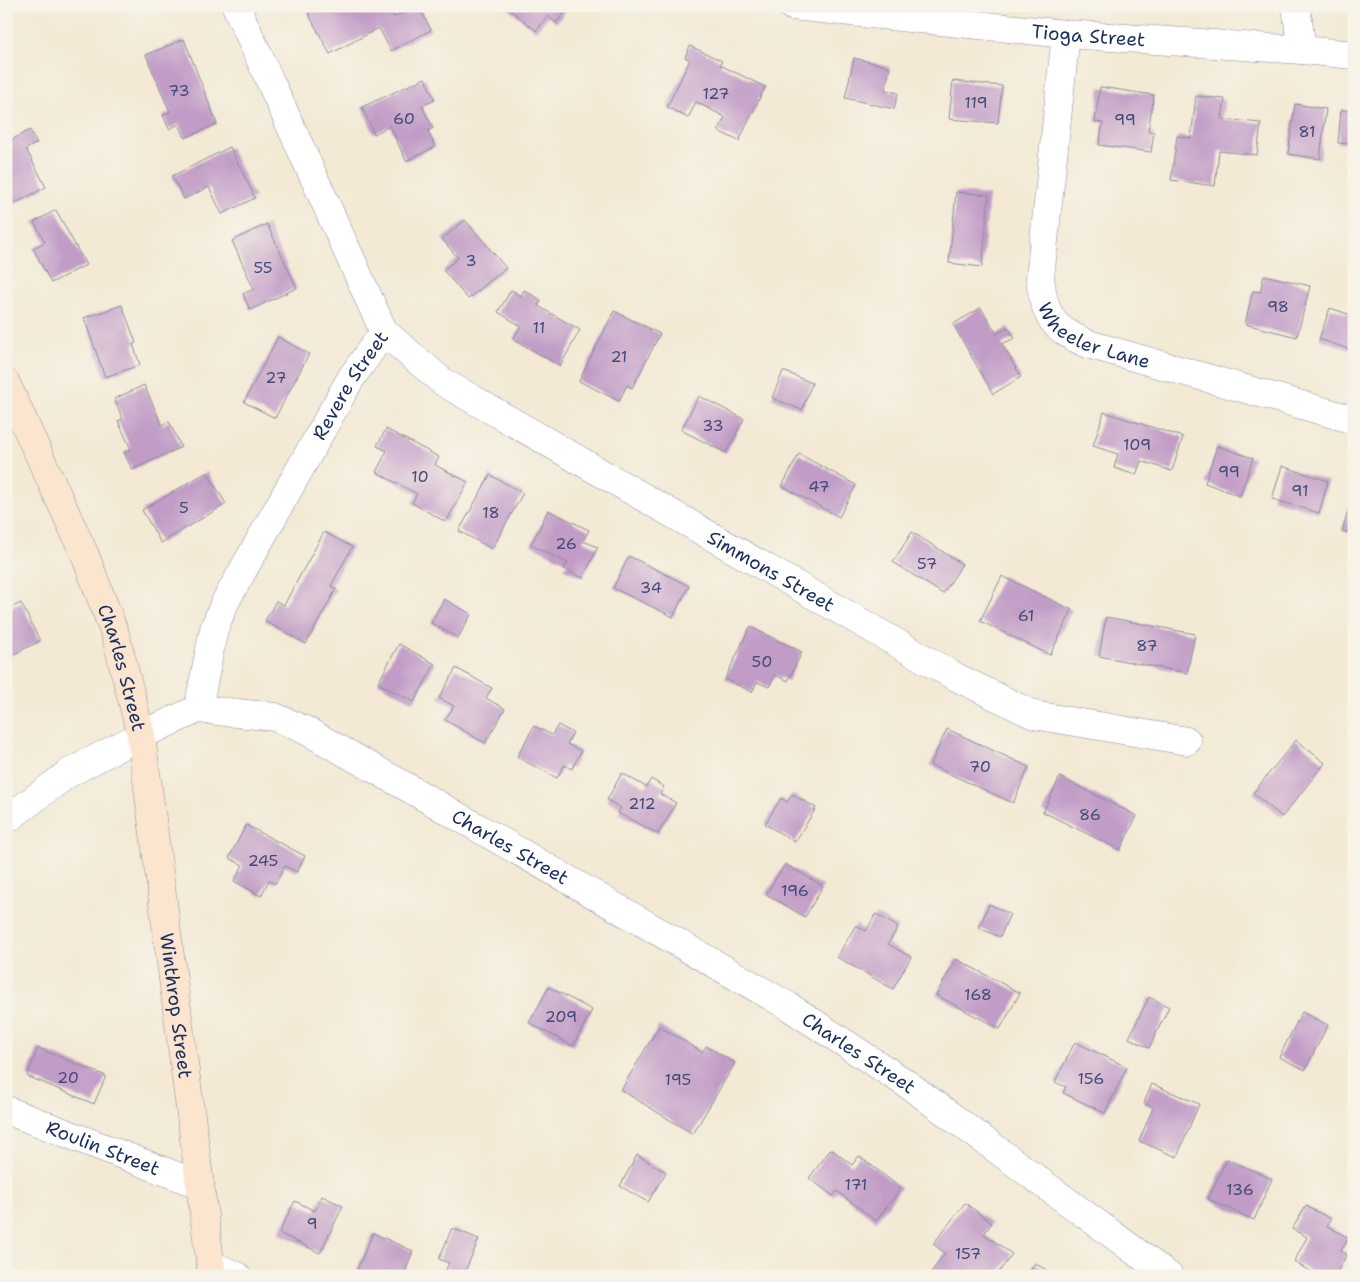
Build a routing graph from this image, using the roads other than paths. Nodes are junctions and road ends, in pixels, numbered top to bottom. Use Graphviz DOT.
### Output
graph roads {
  1 [pos="236,6"];
  2 [pos="792,6"];
  3 [pos="1296,6"];
  4 [pos="1066,34"];
  5 [pos="1302,50"];
  6 [pos="1354,55"];
  7 [pos="384,332"];
  8 [pos="6,383"];
  9 [pos="1354,420"];
  10 [pos="198,709"];
  11 [pos="141,735"];
  12 [pos="1187,741"];
  13 [pos="6,820"];
  14 [pos="6,1110"];
  15 [pos="200,1185"];
  16 [pos="212,1270"];
  17 [pos="237,1276"];
  18 [pos="1169,1276"];
  1 -- 7 [label="street, Revere Street"];
  2 -- 4 [label="street, Tioga Street"];
  3 -- 5 [label="street"];
  4 -- 5 [label="street, Tioga Street"];
  4 -- 9 [label="street, Wheeler Lane"];
  5 -- 6 [label="street, Tioga Street"];
  7 -- 10 [label="street, Revere Street"];
  7 -- 12 [label="street, Simmons Street"];
  8 -- 11 [label="street, Charles Street"];
  10 -- 11 [label="street, Charles Street"];
  10 -- 18 [label="street, Charles Street"];
  11 -- 13 [label="street"];
  11 -- 15 [label="street, Winthrop Street"];
  14 -- 15 [label="street, Roulin Street"];
  15 -- 16 [label="street, Winthrop Street"];
  16 -- 17 [label="street"];
}
